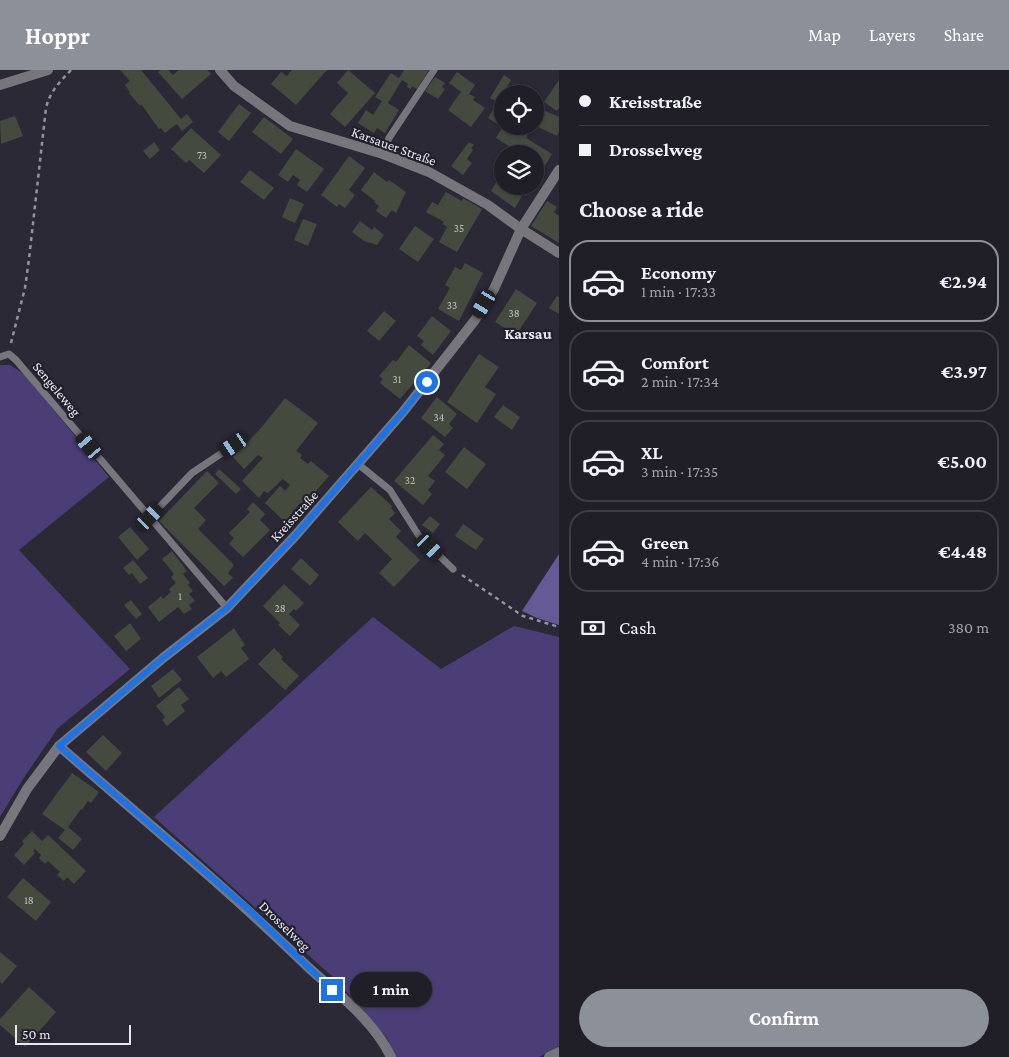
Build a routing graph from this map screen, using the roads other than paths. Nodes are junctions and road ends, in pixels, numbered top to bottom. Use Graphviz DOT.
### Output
graph roads {
  1 [pos="48,70"];
  2 [pos="220,70"];
  3 [pos="434,70"];
  4 [pos="0,85"];
  5 [pos="383,154"];
  6 [pos="559,170"];
  7 [pos="521,229"];
  8 [pos="559,254"];
  9 [pos="0,356"];
  10 [pos="234,445"];
  11 [pos="358,464"];
  12 [pos="150,517"];
  13 [pos="453,569"];
  14 [pos="227,608"];
  15 [pos="59,746"];
  16 [pos="0,836"];
  17 [pos="559,1052"];
  18 [pos="391,1057"];
  19 [pos="549,1057"];
  1 -- 4 [label="street"];
  2 -- 5 [label="street, Karsauer Straße"];
  3 -- 5 [label="lane"];
  5 -- 7 [label="street, Karsauer Straße"];
  6 -- 7 [label="street, Kreisstraße"];
  7 -- 8 [label="street, Karsauer Straße"];
  7 -- 11 [label="street, Kreisstraße"];
  9 -- 12 [label="lane, Sengeleweg"];
  10 -- 12 [label="lane"];
  11 -- 13 [label="lane"];
  11 -- 14 [label="street, Kreisstraße"];
  12 -- 14 [label="lane, Sengeleweg"];
  14 -- 15 [label="street, Kreisstraße"];
  15 -- 16 [label="street, Kreisstraße"];
  15 -- 18 [label="street, Drosselweg"];
  17 -- 19 [label="street"];
}
